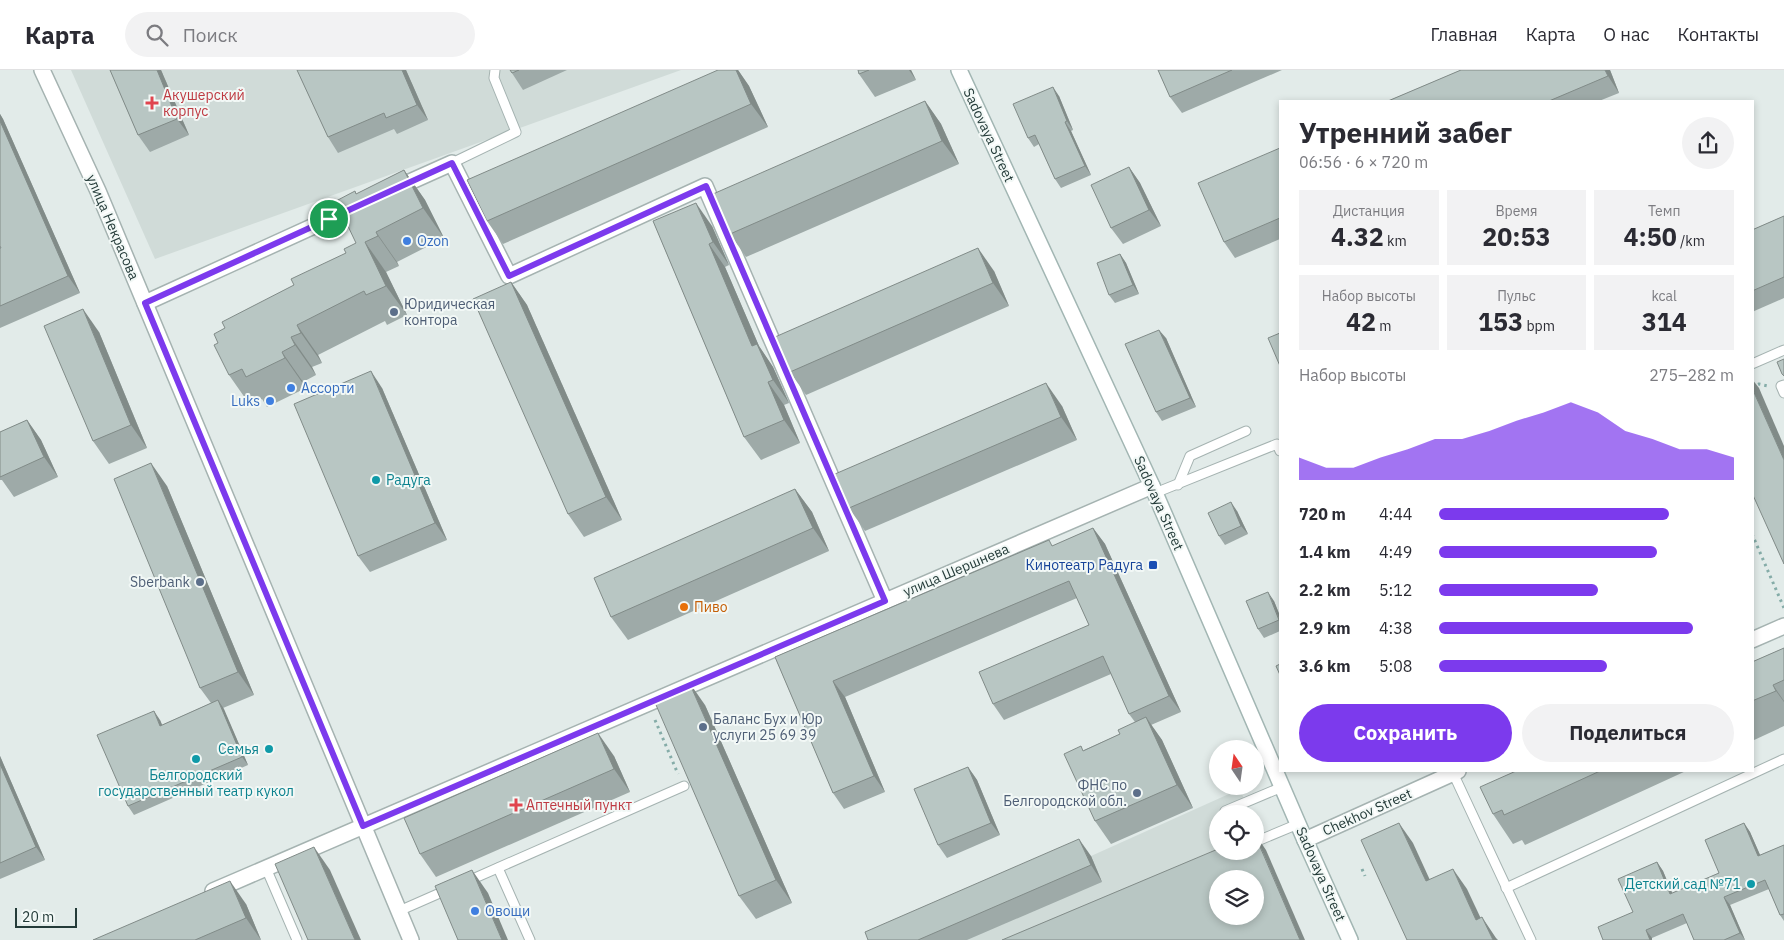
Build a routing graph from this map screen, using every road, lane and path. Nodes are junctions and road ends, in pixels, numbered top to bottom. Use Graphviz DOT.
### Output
graph roads {
  1 [pos="42,70"];
  2 [pos="495,70"];
  3 [pos="959,70"];
  4 [pos="452,163"];
  5 [pos="145,303"];
  6 [pos="1784,350"];
  7 [pos="1754,363"];
  8 [pos="1784,385"];
  9 [pos="1754,386"];
  10 [pos="1772,387"];
  11 [pos="1784,394"];
  12 [pos="1246,431"];
  13 [pos="1279,449"];
  14 [pos="1178,485"];
  15 [pos="1154,490"];
  16 [pos="1754,539"];
  17 [pos="885,601"];
  18 [pos="1784,608"];
  19 [pos="1782,631"];
  20 [pos="1754,635"];
  21 [pos="654,719"];
  22 [pos="1784,759"];
  23 [pos="1455,772"];
  24 [pos="684,786"];
  25 [pos="1282,787"];
  26 [pos="1239,805"];
  27 [pos="1298,824"];
  28 [pos="363,826"];
  29 [pos="1264,838"];
  30 [pos="1305,840"];
  31 [pos="266,868"];
  32 [pos="498,868"];
  33 [pos="1362,869"];
  34 [pos="1365,876"];
  35 [pos="1506,888"];
  36 [pos="196,898"];
  37 [pos="399,911"];
  38 [pos="297,940"];
  39 [pos="411,940"];
  40 [pos="530,940"];
  41 [pos="1350,940"];
  42 [pos="1532,940"];
  1 -- 5 [label="street, улица Некрасова"];
  2 -- 4 [label="lane"];
  3 -- 15 [label="street, Sadovaya Street"];
  4 -- 5 [label="street"];
  4 -- 17 [label="street"];
  5 -- 28 [label="street, улица Некрасова"];
  6 -- 7 [label="lane"];
  8 -- 11 [label="lane"];
  9 -- 10 [label="path"];
  12 -- 14 [label="lane"];
  13 -- 14 [label="lane"];
  14 -- 15 [label="lane"];
  15 -- 17 [label="street, улица Шершнева"];
  15 -- 25 [label="street, Sadovaya Street"];
  16 -- 18 [label="path"];
  17 -- 28 [label="street, улица Шершнева"];
  19 -- 20 [label="street"];
  21 -- 24 [label="path"];
  22 -- 35 [label="lane"];
  23 -- 30 [label="street, Chekhov Street"];
  23 -- 35 [label="lane"];
  24 -- 32 [label="lane"];
  25 -- 26 [label="lane"];
  25 -- 27 [label="street, Sadovaya Street"];
  27 -- 29 [label="lane"];
  27 -- 30 [label="street, Sadovaya Street"];
  28 -- 31 [label="street, улица Шершнева"];
  28 -- 37 [label="street, улица Некрасова"];
  30 -- 41 [label="street, Sadovaya Street"];
  31 -- 36 [label="street, улица Шершнева"];
  31 -- 38 [label="lane"];
  32 -- 37 [label="lane"];
  32 -- 40 [label="lane"];
  33 -- 34 [label="path"];
  35 -- 42 [label="lane"];
  37 -- 39 [label="street, улица Некрасова"];
}
